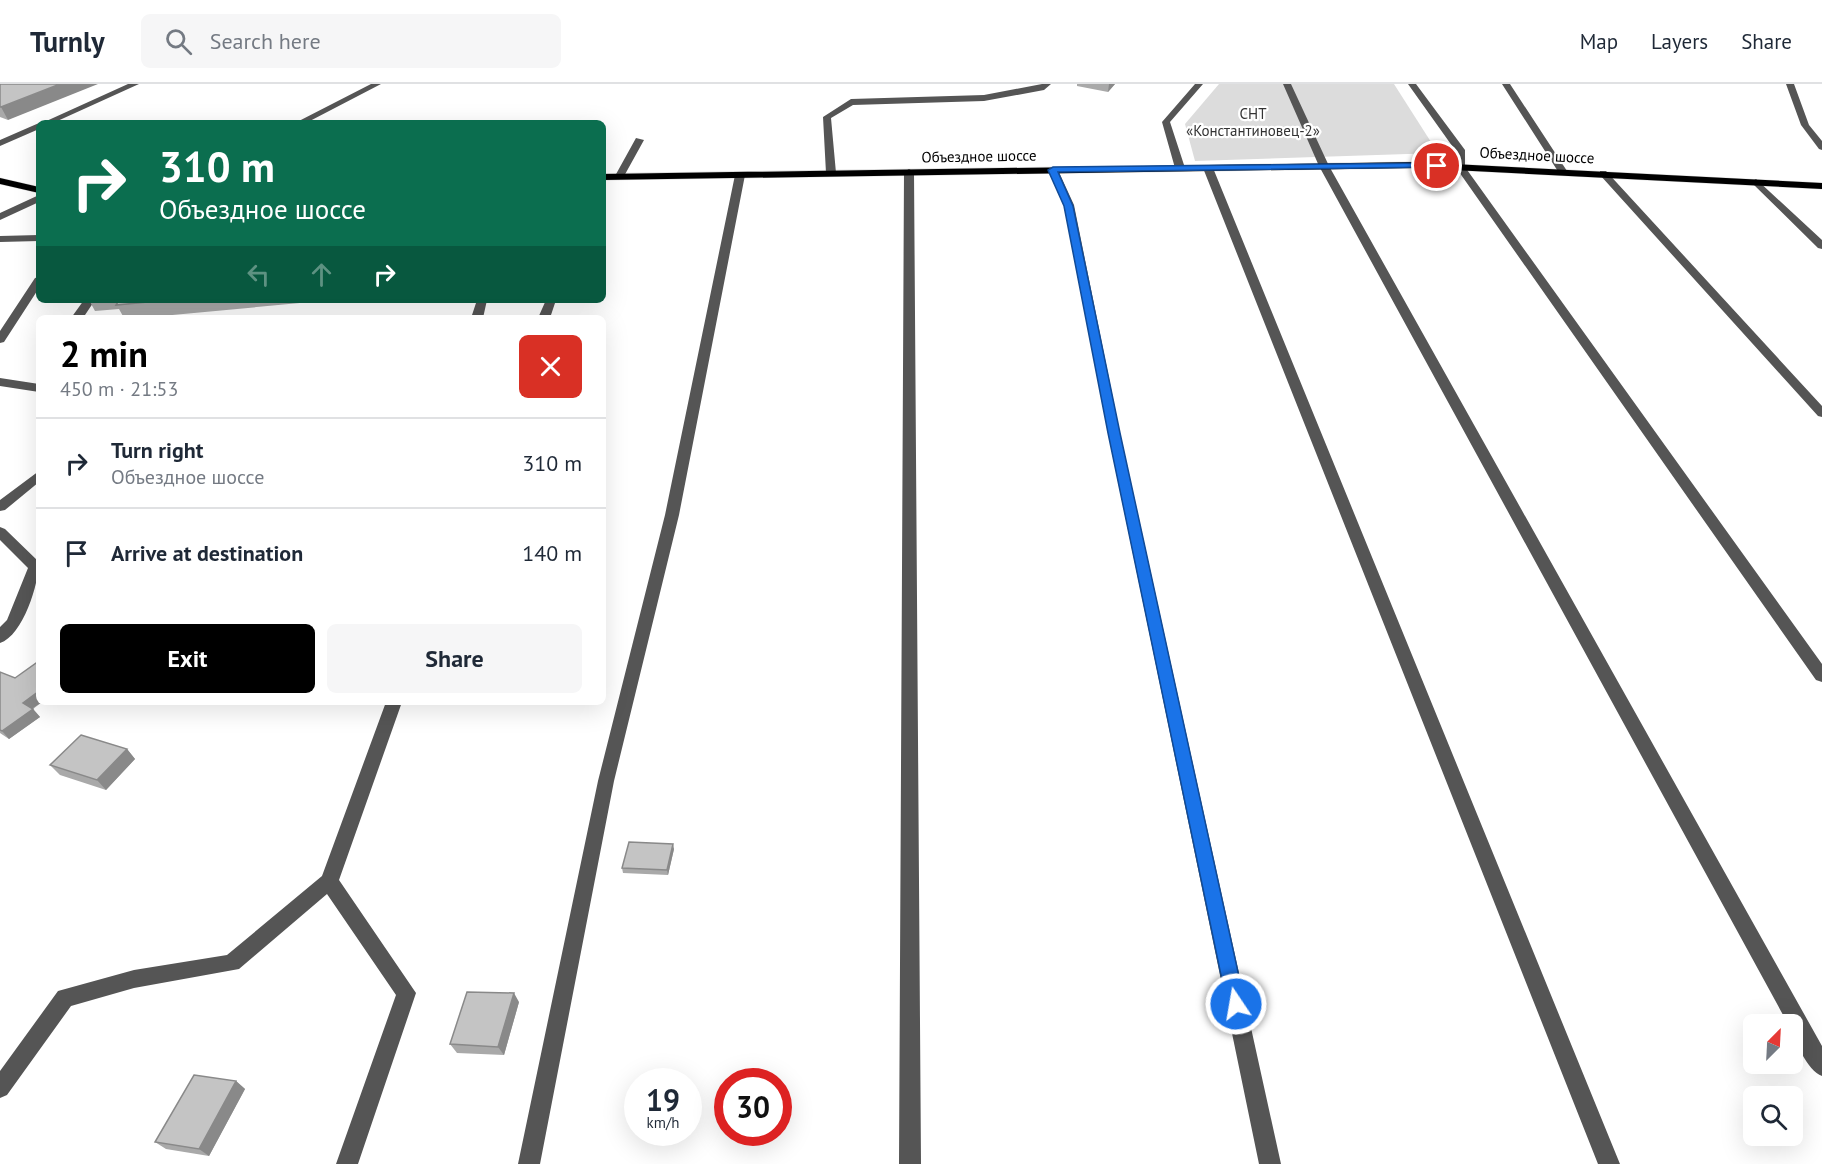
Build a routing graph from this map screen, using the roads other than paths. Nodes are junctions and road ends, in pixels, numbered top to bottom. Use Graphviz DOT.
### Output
graph roads {
  1 [pos="135,84"];
  2 [pos="377,84"];
  3 [pos="1047,84"];
  4 [pos="1199,84"];
  5 [pos="1287,84"];
  6 [pos="1412,84"];
  7 [pos="1506,84"];
  8 [pos="1790,84"];
  9 [pos="53,120"];
  10 [pos="305,120"];
  11 [pos="36,127"];
  12 [pos="639,140"];
  13 [pos="0,143"];
  14 [pos="1822,147"];
  15 [pos="1324,166"];
  16 [pos="1460,166"];
  17 [pos="1180,168"];
  18 [pos="1208,168"];
  19 [pos="1053,170"];
  20 [pos="1562,171"];
  21 [pos="909,172"];
  22 [pos="831,173"];
  23 [pos="1603,173"];
  24 [pos="740,175"];
  25 [pos="620,176"];
  26 [pos="606,177"];
  27 [pos="0,181"];
  28 [pos="1756,182"];
  29 [pos="1822,186"];
  30 [pos="36,189"];
  31 [pos="36,199"];
  32 [pos="0,217"];
  33 [pos="36,238"];
  34 [pos="0,239"];
  35 [pos="1822,246"];
  36 [pos="36,285"];
  37 [pos="0,340"];
  38 [pos="0,381"];
  39 [pos="36,387"];
  40 [pos="1822,413"];
  41 [pos="36,477"];
  42 [pos="0,507"];
  43 [pos="0,532"];
  44 [pos="0,637"];
  45 [pos="1822,676"];
  46 [pos="392,705"];
  47 [pos="329,881"];
  48 [pos="1822,1066"];
  49 [pos="0,1088"];
  50 [pos="347,1164"];
  51 [pos="529,1164"];
  52 [pos="910,1164"];
  53 [pos="1270,1164"];
  54 [pos="1609,1164"];
  1 -- 9 [label="street"];
  2 -- 10 [label="street"];
  3 -- 22 [label="street"];
  4 -- 17 [label="street"];
  5 -- 15 [label="street"];
  6 -- 16 [label="street"];
  7 -- 20 [label="street"];
  8 -- 14 [label="street"];
  11 -- 13 [label="street"];
  12 -- 25 [label="street"];
  15 -- 16 [label="main road, Объездное шоссе"];
  15 -- 18 [label="main road, Объездное шоссе"];
  15 -- 48 [label="street"];
  16 -- 20 [label="main road, Объездное шоссе"];
  16 -- 45 [label="street"];
  17 -- 18 [label="main road, Объездное шоссе"];
  17 -- 19 [label="main road, Объездное шоссе"];
  18 -- 54 [label="street"];
  19 -- 21 [label="main road, Объездное шоссе"];
  19 -- 53 [label="street"];
  20 -- 23 [label="main road, Объездное шоссе"];
  21 -- 22 [label="main road, Объездное шоссе"];
  21 -- 52 [label="street"];
  22 -- 24 [label="main road, Объездное шоссе"];
  23 -- 28 [label="main road, Объездное шоссе"];
  23 -- 40 [label="street"];
  24 -- 25 [label="main road, Объездное шоссе"];
  24 -- 51 [label="street"];
  25 -- 26 [label="main road, Объездное шоссе"];
  27 -- 30 [label="main road"];
  28 -- 29 [label="main road, Объездное шоссе"];
  28 -- 35 [label="street"];
  31 -- 32 [label="street"];
  33 -- 34 [label="street"];
  36 -- 37 [label="street"];
  38 -- 39 [label="street"];
  41 -- 42 [label="street"];
  43 -- 44 [label="street"];
  46 -- 47 [label="street"];
  47 -- 49 [label="street"];
  47 -- 50 [label="street"];
}
